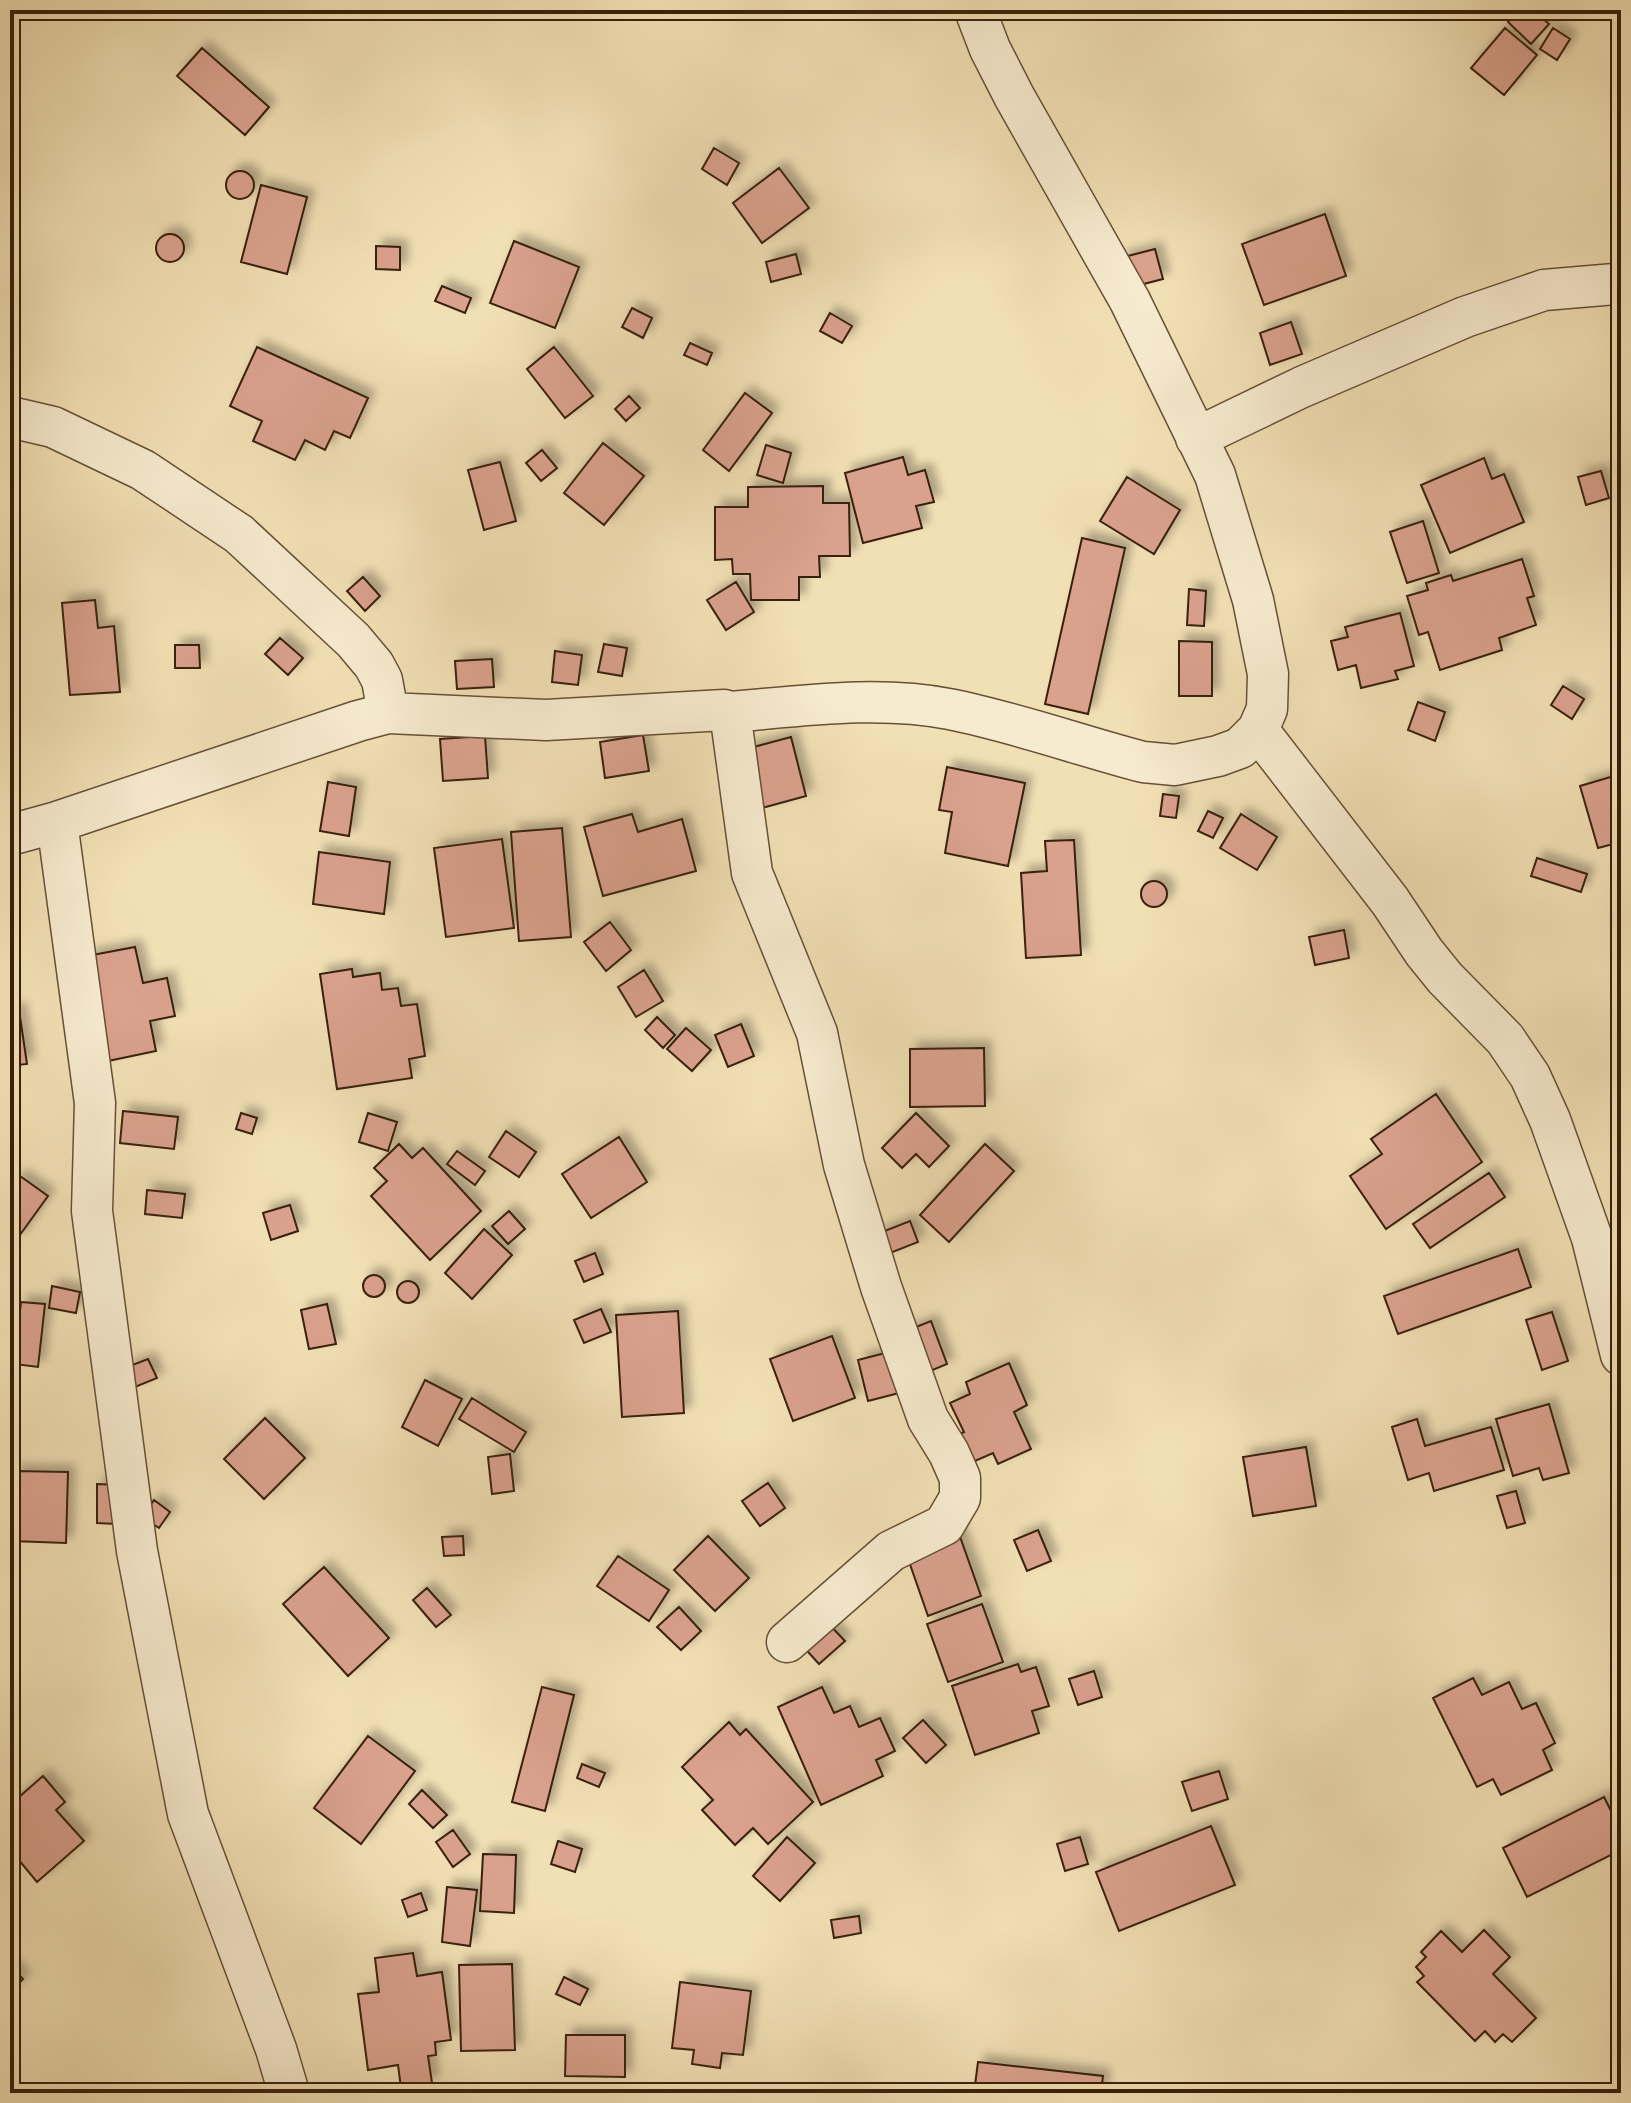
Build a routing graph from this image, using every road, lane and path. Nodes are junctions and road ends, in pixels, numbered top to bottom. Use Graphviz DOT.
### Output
graph roads {
  1 [pos="975,10"];
  2 [pos="1621,286"];
  3 [pos="10,417"];
  4 [pos="1196,438"];
  5 [pos="730,712"];
  6 [pos="388,713"];
  7 [pos="1258,730"];
  8 [pos="57,822"];
  9 [pos="10,835"];
  10 [pos="1621,1355"];
  11 [pos="787,1642"];
  12 [pos="289,2093"];
  1 -- 4 [label="street"];
  2 -- 4 [label="street"];
  3 -- 6 [label="street"];
  4 -- 7 [label="street"];
  5 -- 6 [label="street"];
  5 -- 7 [label="street"];
  5 -- 11 [label="street"];
  6 -- 8 [label="street"];
  7 -- 10 [label="street"];
  8 -- 9 [label="street"];
  8 -- 12 [label="street"];
}
